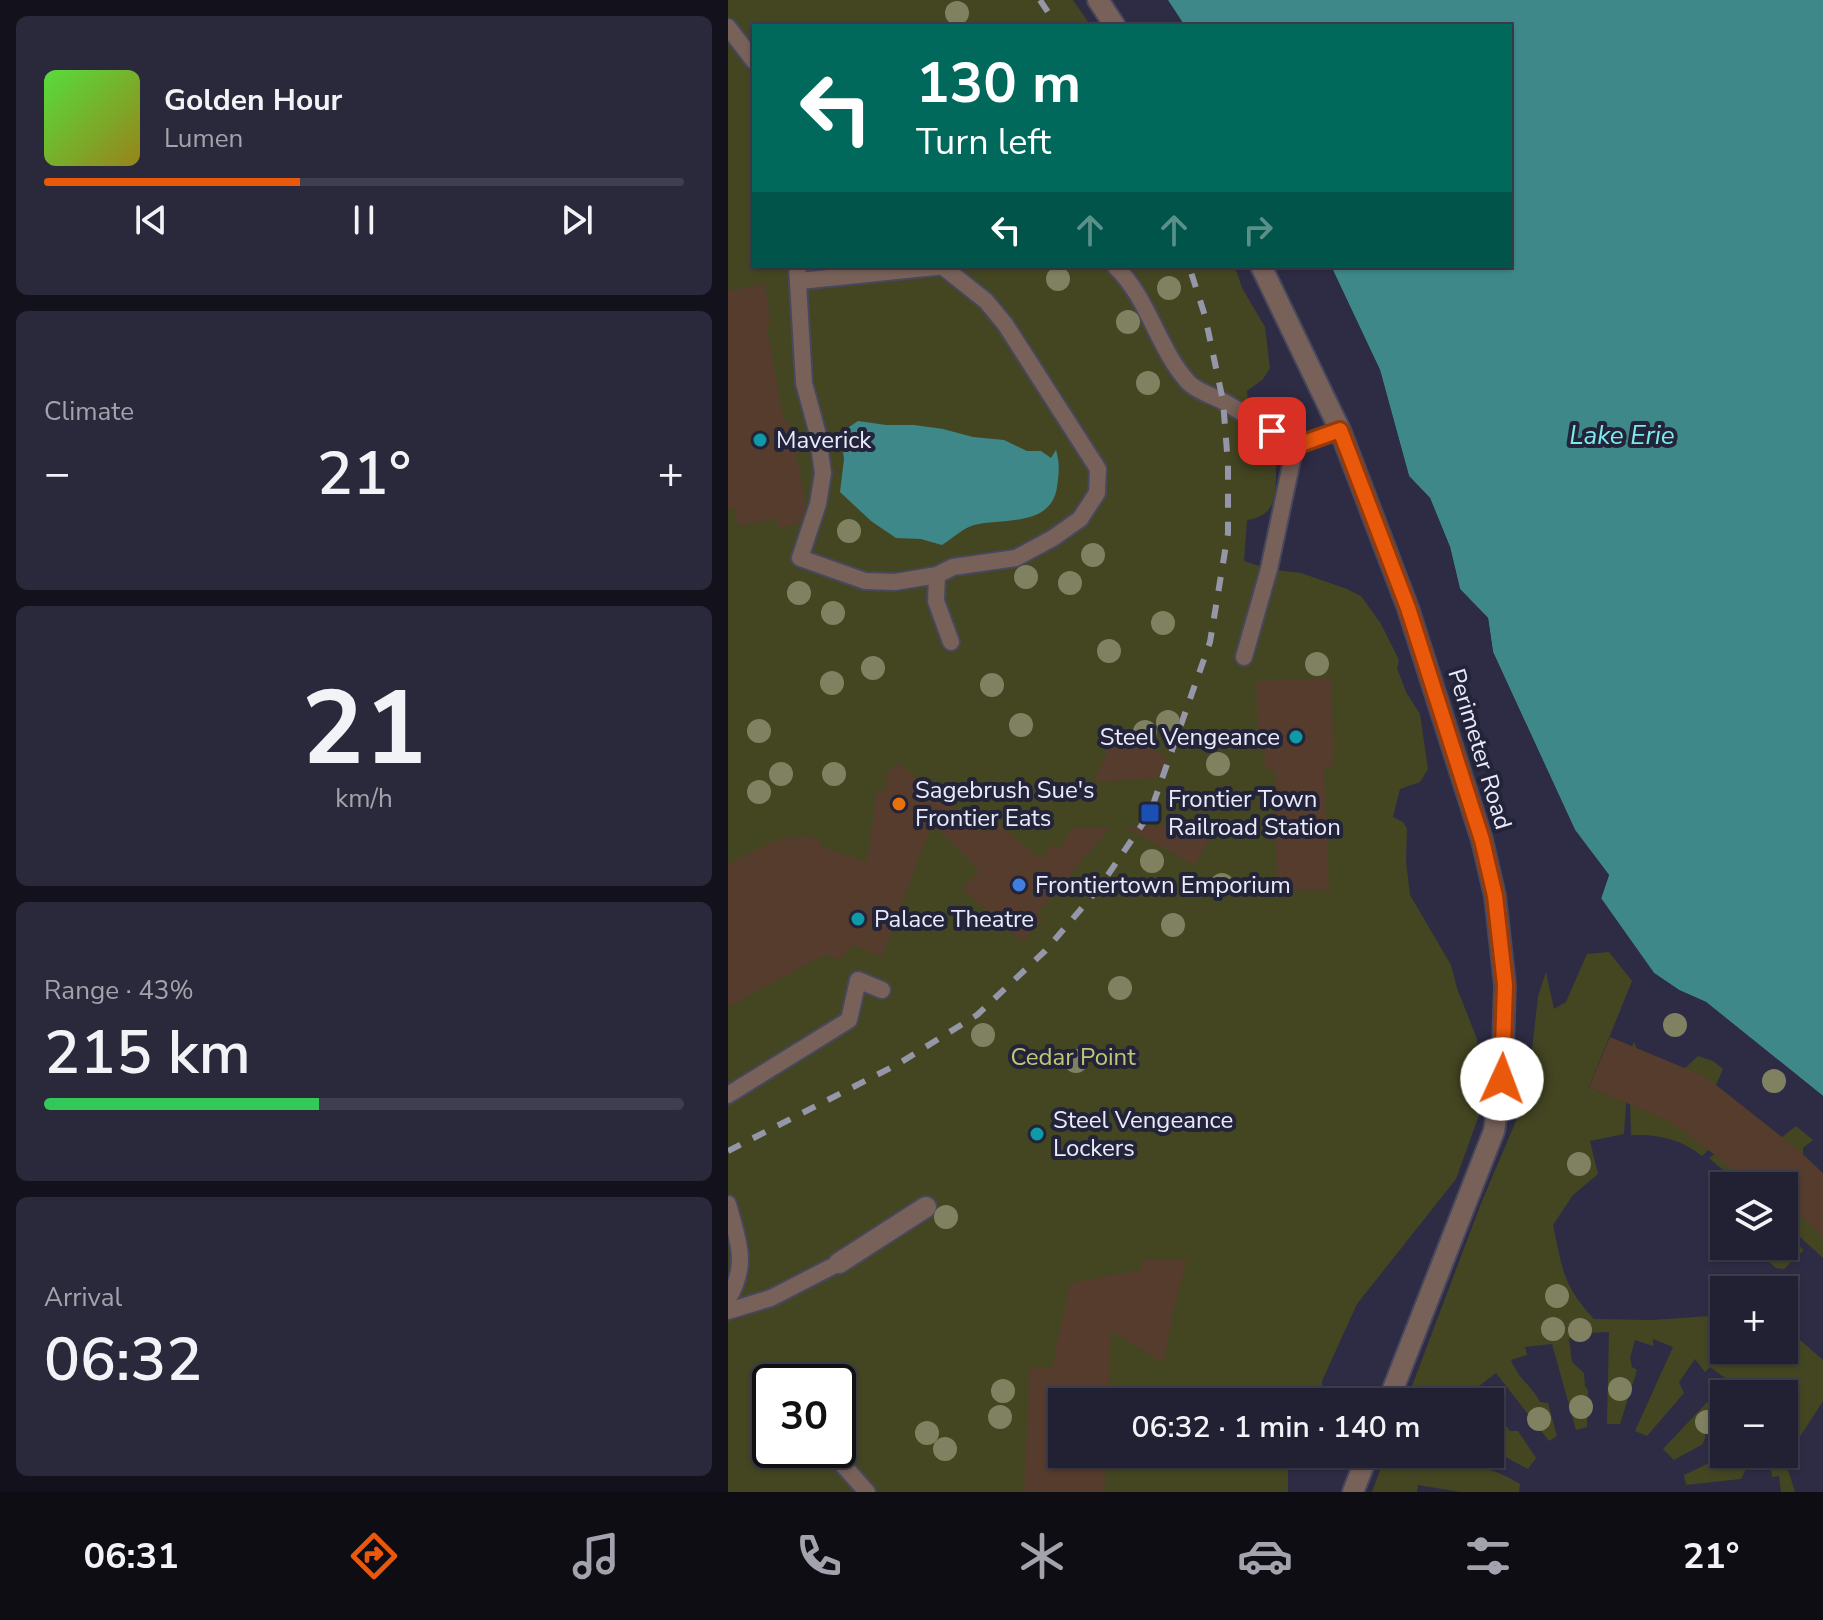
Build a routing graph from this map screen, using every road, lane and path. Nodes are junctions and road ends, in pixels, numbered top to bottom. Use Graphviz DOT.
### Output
graph roads {
  1 [pos="1098,0"];
  2 [pos="1114,24"];
  3 [pos="728,27"];
  4 [pos="752,58"];
  5 [pos="902,268"];
  6 [pos="945,268"];
  7 [pos="1117,268"];
  8 [pos="1262,268"];
  9 [pos="798,273"];
  10 [pos="1340,430"];
  11 [pos="1295,446"];
  12 [pos="937,575"];
  13 [pos="951,642"];
  14 [pos="1244,657"];
  15 [pos="882,990"];
  16 [pos="728,1095"];
  17 [pos="728,1204"];
  18 [pos="926,1207"];
  19 [pos="839,1263"];
  20 [pos="728,1299"];
  21 [pos="728,1311"];
  22 [pos="1393,1388"];
  23 [pos="846,1468"];
  24 [pos="1362,1468"];
  25 [pos="867,1492"];
  26 [pos="1353,1492"];
  1 -- 2 [label="street"];
  3 -- 4 [label="lane"];
  5 -- 9 [label="lane"];
  6 -- 12 [label="lane"];
  7 -- 11 [label="lane"];
  8 -- 10 [label="street, Perimeter Road"];
  9 -- 12 [label="lane"];
  10 -- 11 [label="lane"];
  10 -- 22 [label="street, Perimeter Road"];
  11 -- 14 [label="lane"];
  12 -- 13 [label="lane"];
  15 -- 16 [label="lane"];
  17 -- 20 [label="lane"];
  18 -- 19 [label="street"];
  19 -- 21 [label="lane"];
  23 -- 25 [label="lane"];
  24 -- 26 [label="street"];
}
